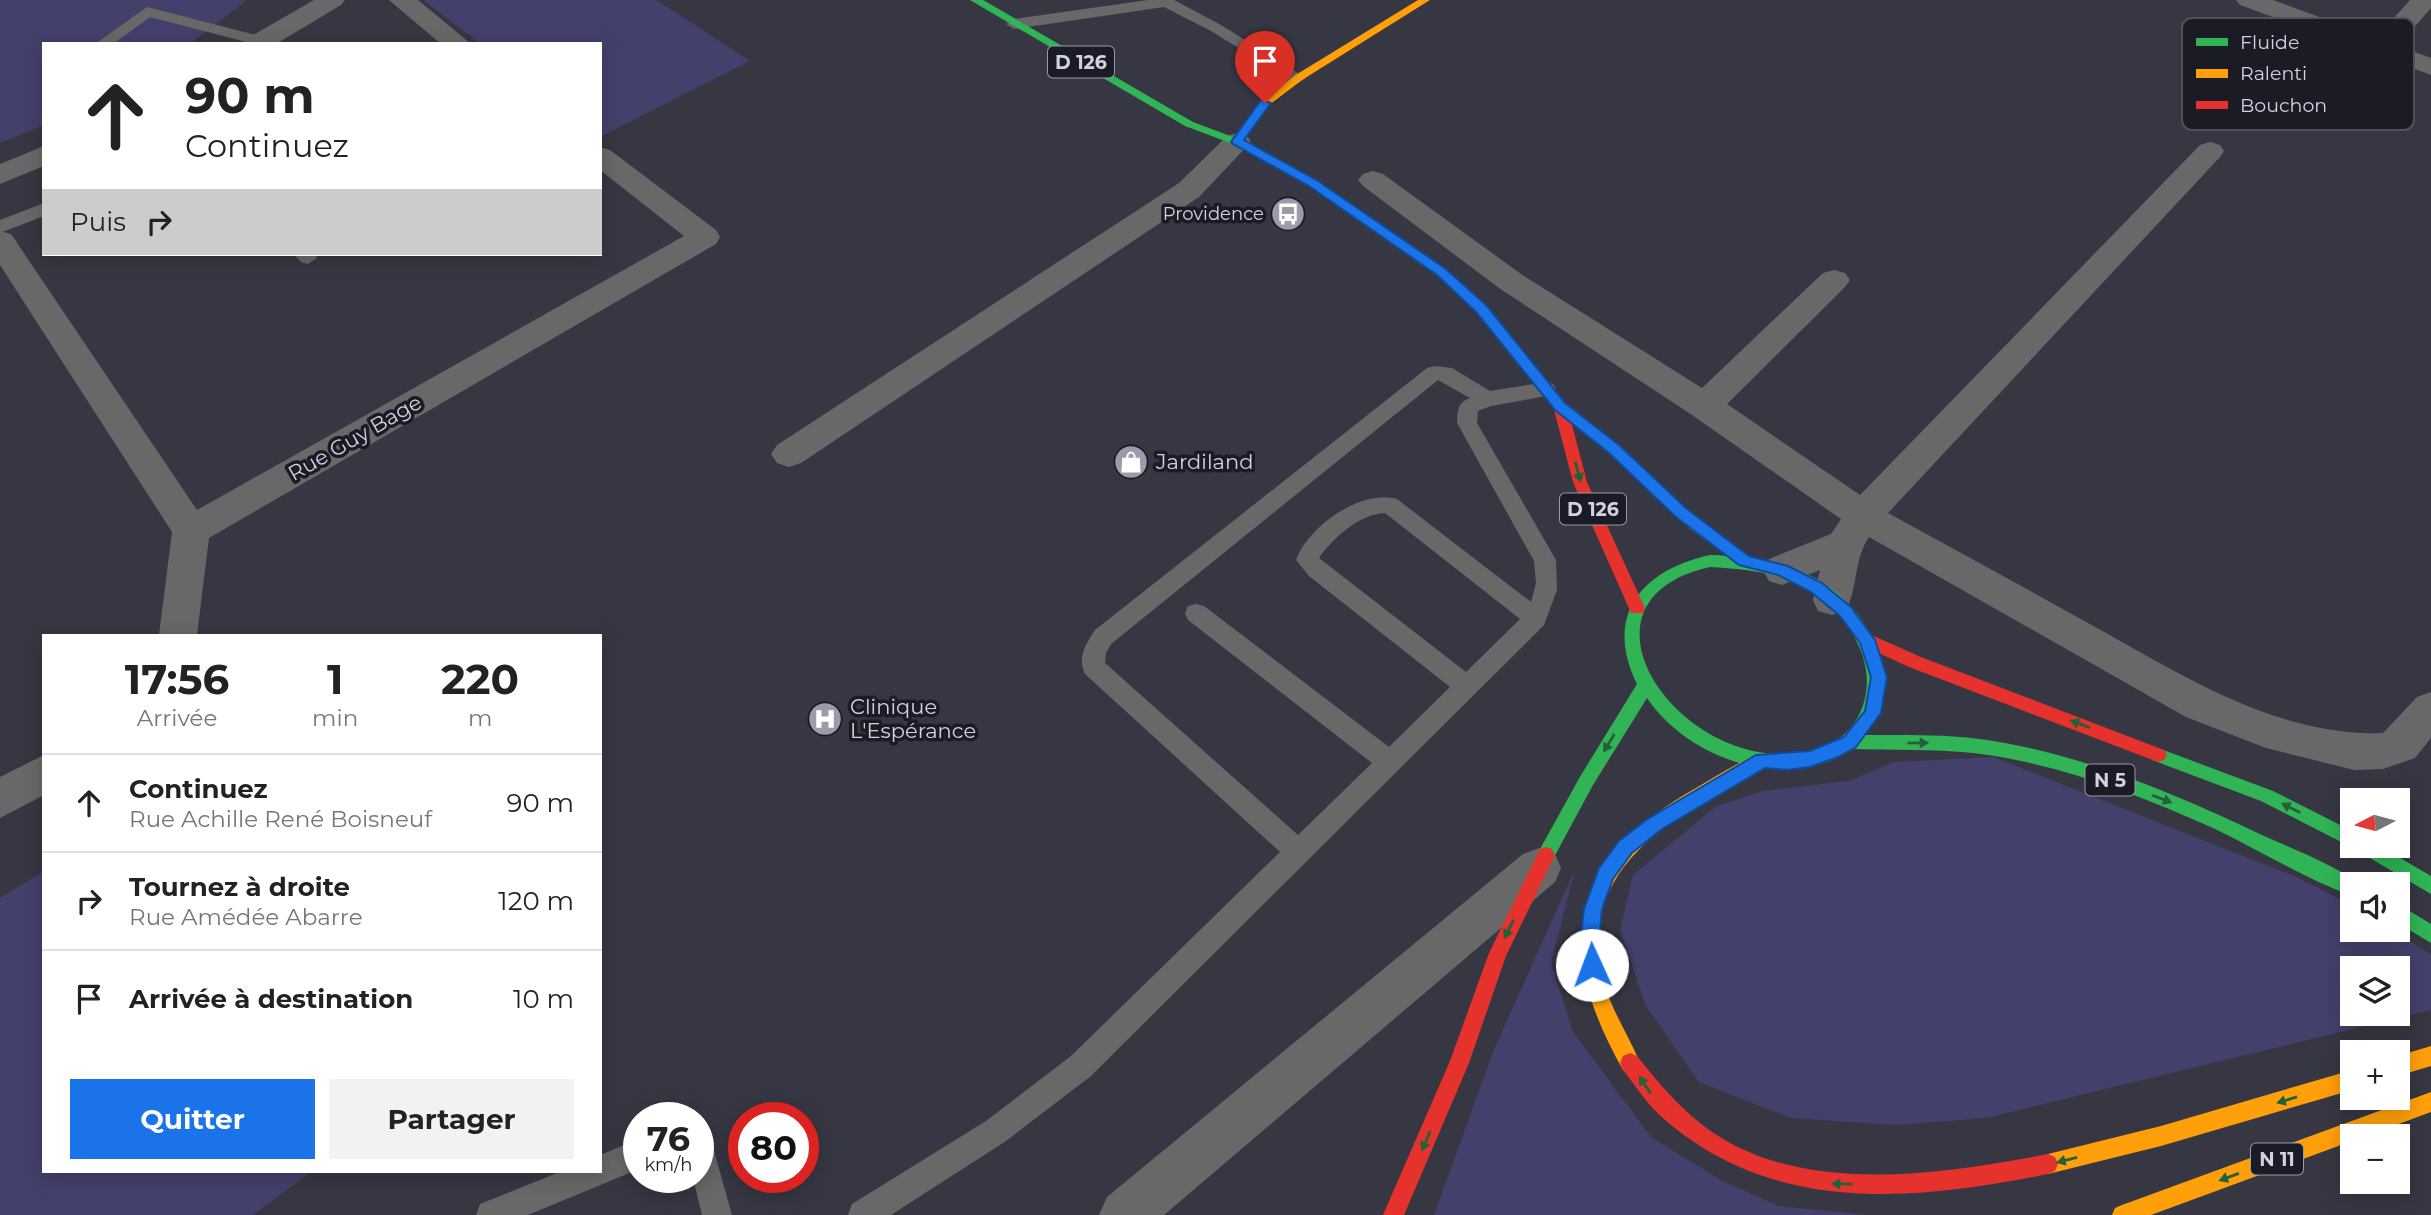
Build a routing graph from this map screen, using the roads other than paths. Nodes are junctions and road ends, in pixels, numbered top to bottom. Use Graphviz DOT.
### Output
graph roads {
  1 [pos="165,0"];
  2 [pos="332,0"];
  3 [pos="402,0"];
  4 [pos="975,0"];
  5 [pos="1425,0"];
  6 [pos="2249,0"];
  7 [pos="2424,0"];
  8 [pos="147,12"];
  9 [pos="2297,18"];
  10 [pos="2408,18"];
  11 [pos="1014,23"];
  12 [pos="106,42"];
  13 [pos="260,42"];
  14 [pos="455,42"];
  15 [pos="2414,62"];
  16 [pos="2431,68"];
  17 [pos="1298,78"];
  18 [pos="1237,142"];
  19 [pos="2210,151"];
  20 [pos="42,156"];
  21 [pos="602,158"];
  22 [pos="0,175"];
  23 [pos="1373,180"];
  24 [pos="42,210"];
  25 [pos="0,227"];
  26 [pos="0,241"];
  27 [pos="1834,280"];
  28 [pos="1553,397"];
  29 [pos="1487,399"];
  30 [pos="1704,406"];
  31 [pos="789,454"];
  32 [pos="1854,530"];
  33 [pos="191,531"];
  34 [pos="1745,561"];
  35 [pos="1782,570"];
  36 [pos="1832,600"];
  37 [pos="1637,608"];
  38 [pos="1196,613"];
  39 [pos="1536,618"];
  40 [pos="178,634"];
  41 [pos="1867,640"];
  42 [pos="1645,685"];
  43 [pos="1466,686"];
  44 [pos="2431,709"];
  45 [pos="1850,742"];
  46 [pos="1762,760"];
  47 [pos="1390,762"];
  48 [pos="42,774"];
  49 [pos="0,799"];
  50 [pos="2340,834"];
  51 [pos="1298,852"];
  52 [pos="2384,858"];
  53 [pos="1539,868"];
  54 [pos="2340,882"];
  55 [pos="2431,886"];
  56 [pos="2410,921"];
  57 [pos="2431,934"];
  58 [pos="2431,1056"];
  59 [pos="2410,1062"];
  60 [pos="2340,1084"];
  61 [pos="2431,1102"];
  62 [pos="623,1160"];
  63 [pos="602,1169"];
  64 [pos="592,1173"];
  65 [pos="712,1193"];
  66 [pos="491,1215"];
  67 [pos="718,1215"];
  68 [pos="863,1215"];
  69 [pos="1125,1215"];
  70 [pos="1394,1215"];
  71 [pos="2122,1215"];
  1 -- 8 [label="lane"];
  2 -- 13 [label="street"];
  3 -- 14 [label="street"];
  4 -- 11 [label="main road, D 126"];
  5 -- 17 [label="main road"];
  6 -- 9 [label="street"];
  7 -- 10 [label="street"];
  8 -- 12 [label="lane"];
  8 -- 13 [label="lane"];
  11 -- 17 [label="lane"];
  11 -- 18 [label="main road, D 126"];
  15 -- 16 [label="street"];
  17 -- 18 [label="main road"];
  18 -- 28 [label="main road, D 126"];
  18 -- 31 [label="street"];
  19 -- 32 [label="street"];
  20 -- 22 [label="street"];
  21 -- 33 [label="street, Rue Guy Bage"];
  23 -- 30 [label="street"];
  24 -- 25 [label="lane"];
  26 -- 33 [label="street"];
  27 -- 30 [label="street"];
  28 -- 29 [label="lane"];
  28 -- 34 [label="main road, D 126"];
  28 -- 37 [label="main road, D 126, one-way"];
  29 -- 39 [label="lane"];
  29 -- 51 [label="lane"];
  30 -- 32 [label="street"];
  32 -- 35 [label="street"];
  32 -- 36 [label="street"];
  32 -- 44 [label="street"];
  33 -- 40 [label="street"];
  34 -- 35 [label="main road"];
  34 -- 37 [label="main road"];
  35 -- 36 [label="main road"];
  36 -- 41 [label="main road"];
  37 -- 42 [label="main road"];
  38 -- 47 [label="lane"];
  39 -- 43 [label="lane"];
  39 -- 43 [label="lane"];
  41 -- 45 [label="main road"];
  50 -- 41 [label="main road, N 5, one-way"];
  42 -- 46 [label="main road"];
  42 -- 53 [label="main road, one-way"];
  43 -- 47 [label="lane"];
  45 -- 46 [label="main road"];
  45 -- 54 [label="main road, N 5, one-way"];
  60 -- 46 [label="main road, one-way"];
  47 -- 51 [label="lane"];
  48 -- 49 [label="street"];
  51 -- 68 [label="lane"];
  52 -- 55 [label="main road"];
  53 -- 69 [label="street"];
  53 -- 70 [label="main road, one-way"];
  56 -- 57 [label="main road"];
  58 -- 59 [label="main road"];
  61 -- 71 [label="main road, N 11, one-way"];
  62 -- 63 [label="lane"];
  64 -- 66 [label="lane"];
  65 -- 67 [label="lane"];
}
